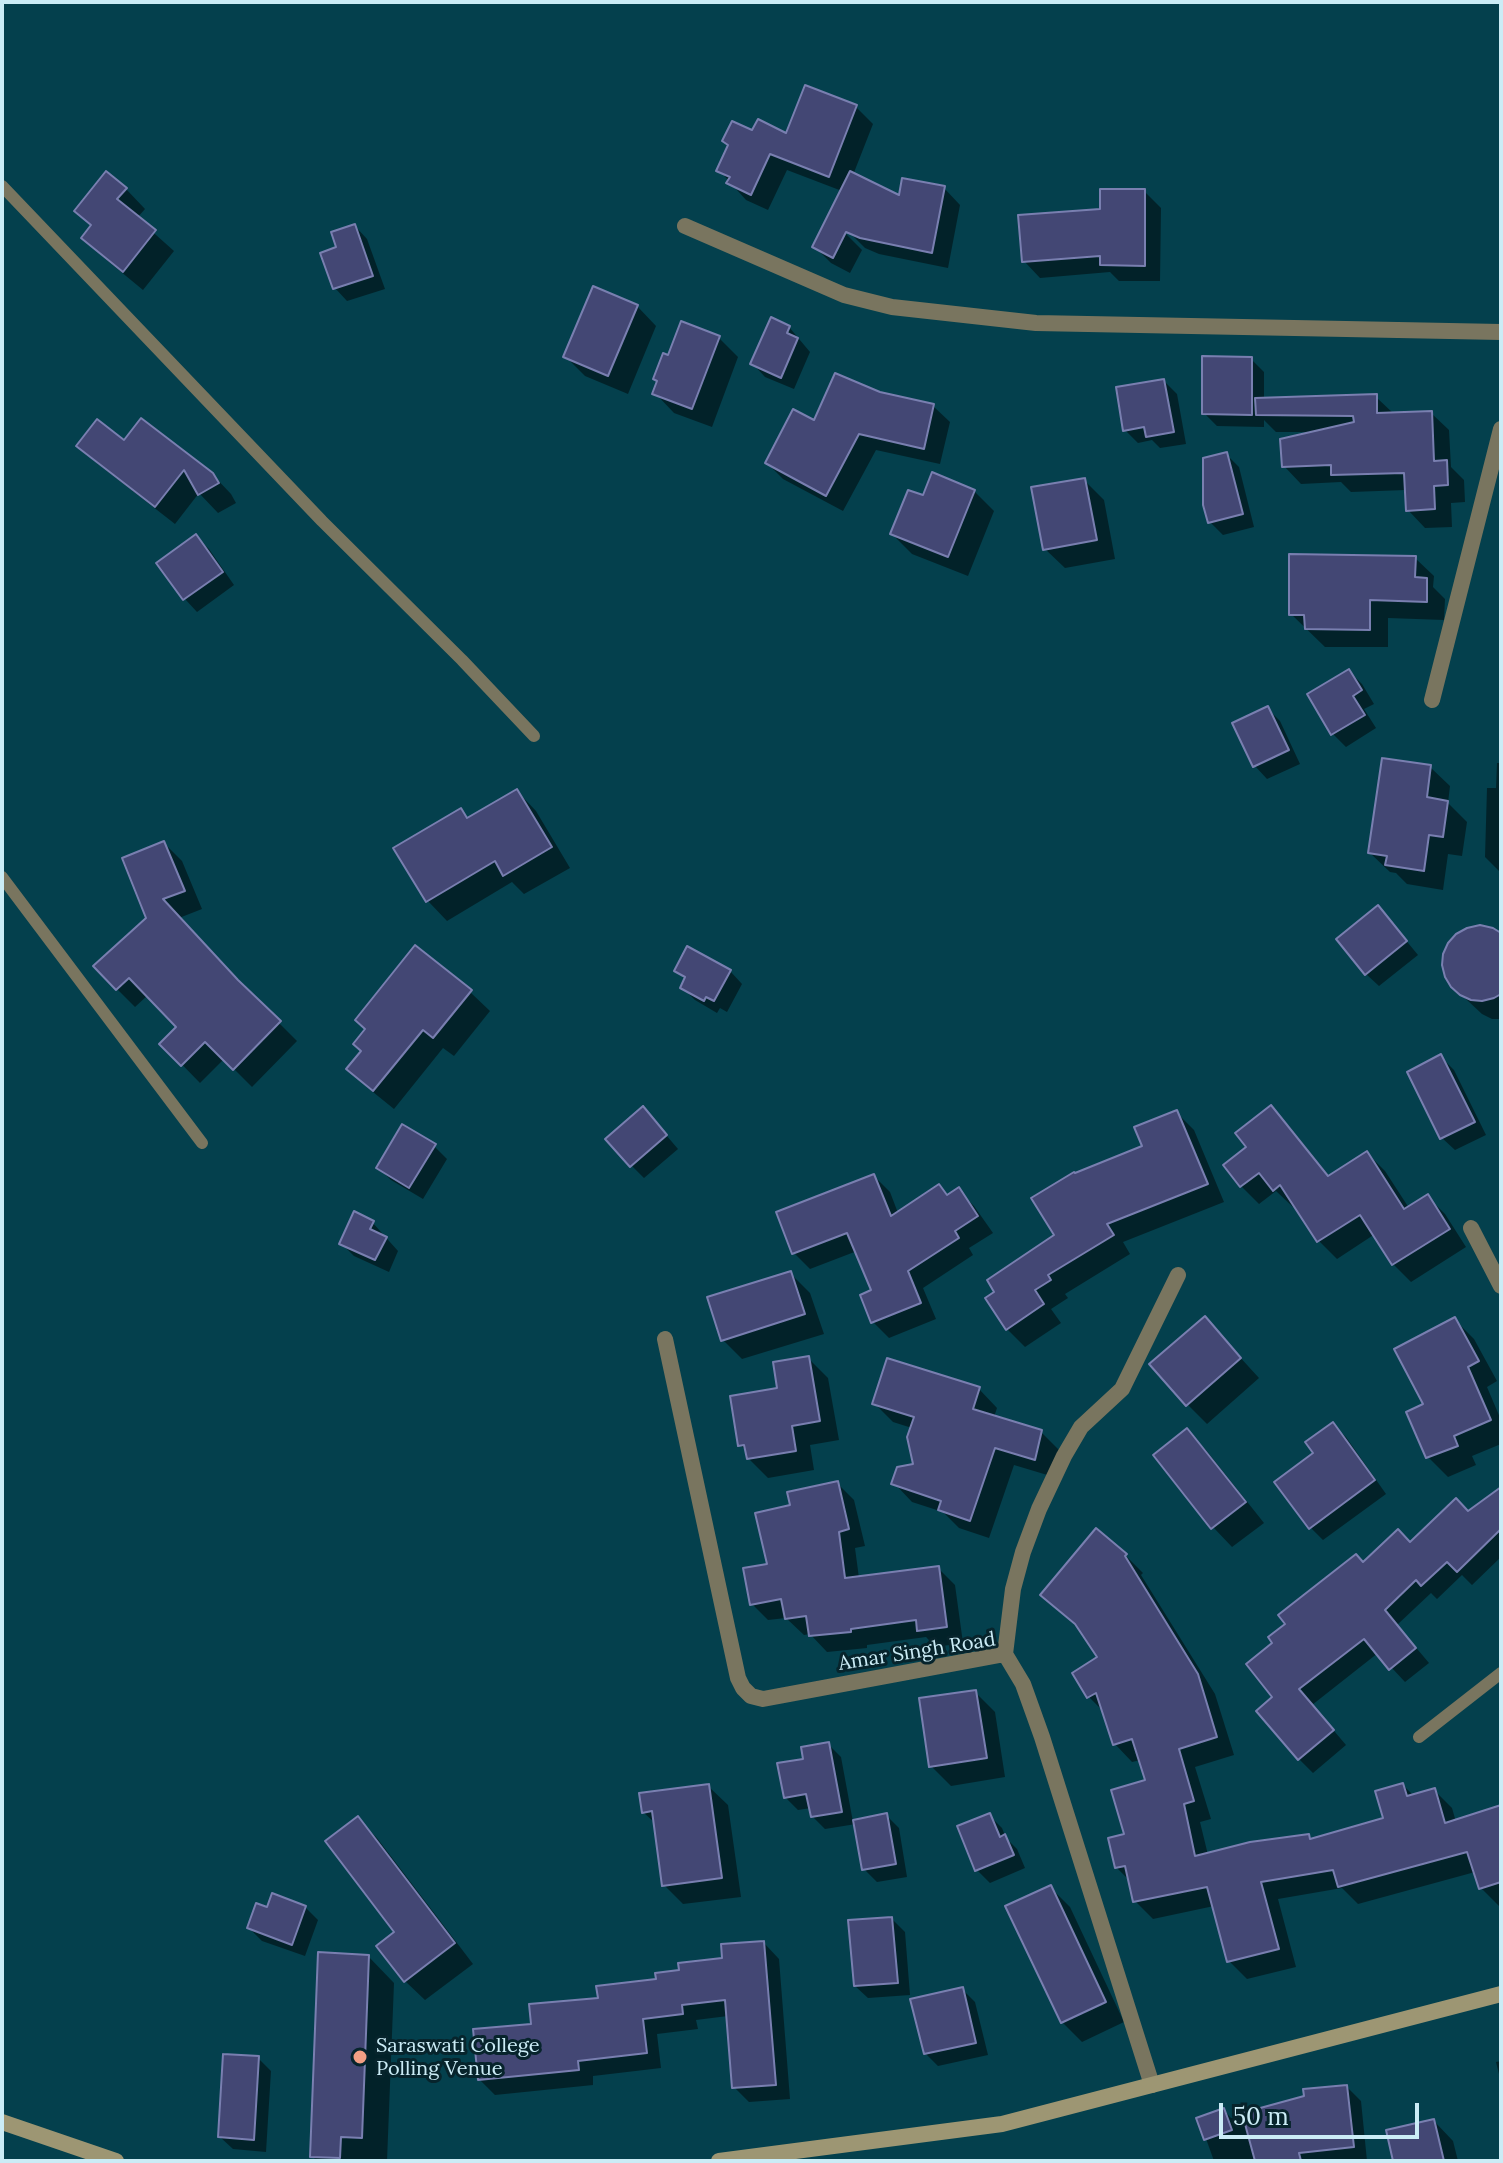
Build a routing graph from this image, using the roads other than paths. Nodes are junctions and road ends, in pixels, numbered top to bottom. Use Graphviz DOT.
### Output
graph roads {
  1 [pos="2,186"];
  2 [pos="685,226"];
  3 [pos="1501,332"];
  4 [pos="1501,429"];
  5 [pos="1432,700"];
  6 [pos="534,736"];
  7 [pos="2,877"];
  8 [pos="202,1143"];
  9 [pos="1471,1228"];
  10 [pos="1178,1275"];
  11 [pos="1501,1286"];
  12 [pos="665,1339"];
  13 [pos="1005,1654"];
  14 [pos="1501,1673"];
  15 [pos="1419,1737"];
  16 [pos="1501,1994"];
  17 [pos="1152,2085"];
  18 [pos="2,2122"];
  19 [pos="116,2161"];
  20 [pos="719,2161"];
  1 -- 6 [label="lane"];
  2 -- 3 [label="street"];
  4 -- 5 [label="street"];
  7 -- 8 [label="lane"];
  9 -- 11 [label="street"];
  10 -- 13 [label="street"];
  12 -- 13 [label="street, Amar Singh Road"];
  13 -- 17 [label="street, Amar Singh Road"];
  14 -- 15 [label="lane"];
  16 -- 17 [label="street"];
  17 -- 20 [label="street"];
  18 -- 19 [label="street"];
}
